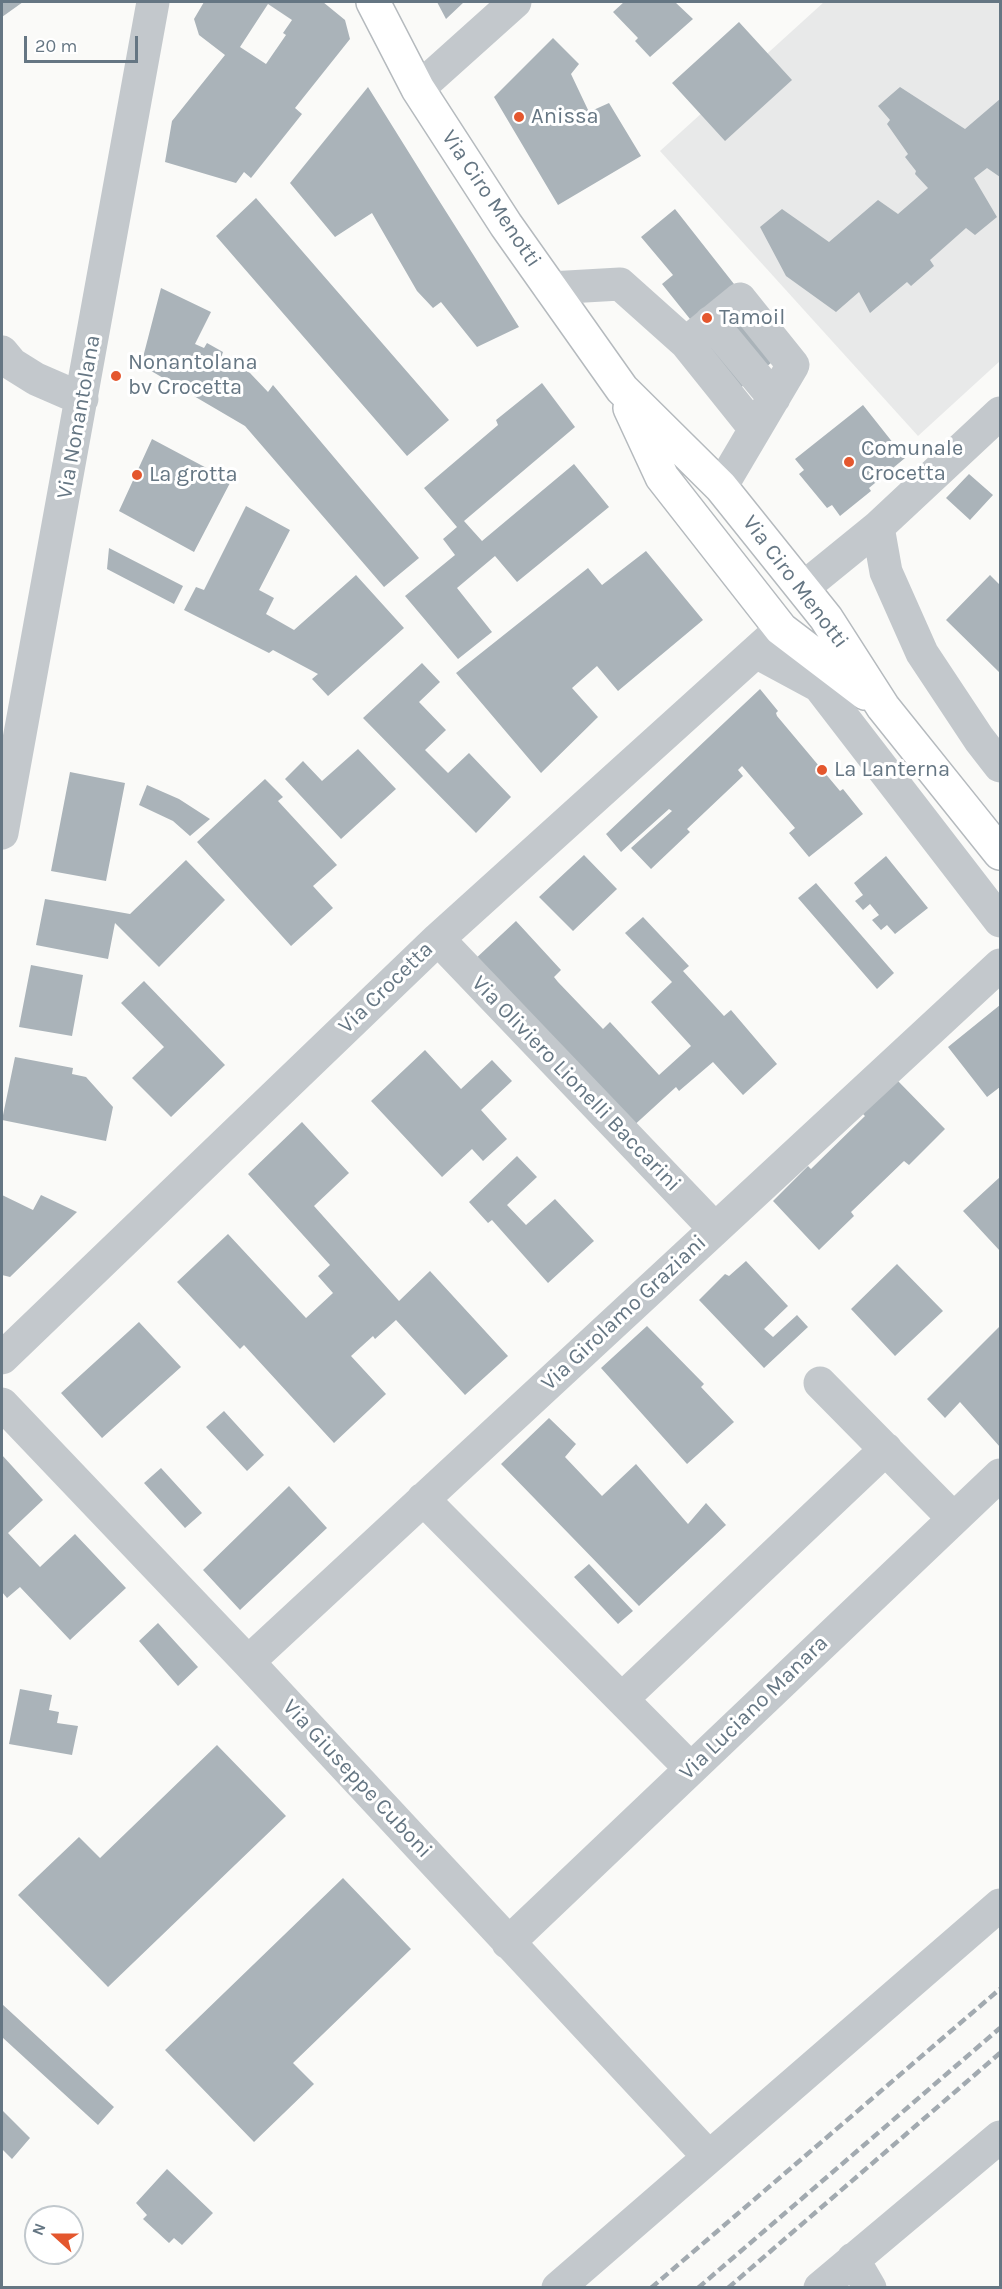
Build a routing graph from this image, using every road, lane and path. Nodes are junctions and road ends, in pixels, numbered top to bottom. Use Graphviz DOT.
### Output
graph roads {
  1 [pos="373,2"];
  2 [pos="515,2"];
  3 [pos="155,7"];
  4 [pos="418,89"];
  5 [pos="550,288"];
  6 [pos="686,343"];
  7 [pos="2,352"];
  8 [pos="622,389"];
  9 [pos="82,399"];
  10 [pos="1000,412"];
  11 [pos="755,429"];
  12 [pos="721,487"];
  13 [pos="878,527"];
  14 [pos="802,588"];
  15 [pos="781,629"];
  16 [pos="756,652"];
  17 [pos="883,707"];
  18 [pos="1000,766"];
  19 [pos="2,832"];
  20 [pos="1000,853"];
  21 [pos="1000,921"];
  22 [pos="438,939"];
  23 [pos="1000,965"];
  24 [pos="715,1229"];
  25 [pos="2,1358"];
  26 [pos="820,1383"];
  27 [pos="2,1404"];
  28 [pos="886,1449"];
  29 [pos="1000,1475"];
  30 [pos="423,1499"];
  31 [pos="953,1518"];
  32 [pos="248,1662"];
  33 [pos="622,1699"];
  34 [pos="690,1769"];
  35 [pos="1000,1905"];
  36 [pos="508,1942"];
  37 [pos="1000,2137"];
  38 [pos="709,2157"];
  39 [pos="853,2259"];
  40 [pos="558,2288"];
  41 [pos="820,2288"];
  42 [pos="870,2288"];
  1 -- 4 [label="main road, Via Ciro Menotti"];
  2 -- 4 [label="street"];
  3 -- 9 [label="street, Via Nonantolana"];
  4 -- 5 [label="main road, Via Ciro Menotti"];
  5 -- 6 [label="street"];
  5 -- 8 [label="main road, Via Ciro Menotti"];
  6 -- 11 [label="street"];
  6 -- 11 [label="street"];
  7 -- 9 [label="street"];
  8 -- 12 [label="main road, Via Ciro Menotti"];
  8 -- 15 [label="main road, Via Ciro Menotti"];
  9 -- 19 [label="street, Via Nonantolana"];
  10 -- 13 [label="street"];
  11 -- 12 [label="street"];
  12 -- 14 [label="main road, Via Ciro Menotti"];
  13 -- 14 [label="street"];
  13 -- 18 [label="street"];
  14 -- 17 [label="main road, Via Ciro Menotti"];
  15 -- 16 [label="street, Via Crocetta"];
  15 -- 17 [label="main road, Via Ciro Menotti"];
  16 -- 21 [label="street"];
  16 -- 22 [label="street, Via Crocetta"];
  17 -- 20 [label="main road, Via Ciro Menotti"];
  22 -- 24 [label="street, Via Oliviero Lionelli Baccarini"];
  22 -- 25 [label="street, Via Crocetta"];
  23 -- 24 [label="street, Via Girolamo Graziani"];
  24 -- 30 [label="street, Via Girolamo Graziani"];
  26 -- 28 [label="street"];
  27 -- 32 [label="street, Via Giuseppe Cuboni"];
  28 -- 31 [label="street"];
  28 -- 33 [label="street"];
  29 -- 31 [label="street, Via Luciano Manara"];
  30 -- 32 [label="street, Via Girolamo Graziani"];
  30 -- 33 [label="street"];
  31 -- 34 [label="street, Via Luciano Manara"];
  32 -- 36 [label="street, Via Giuseppe Cuboni"];
  33 -- 34 [label="street"];
  34 -- 36 [label="street, Via Luciano Manara"];
  35 -- 38 [label="street"];
  36 -- 38 [label="street, Via Giuseppe Cuboni"];
  37 -- 39 [label="street"];
  38 -- 40 [label="street"];
  39 -- 41 [label="street"];
  39 -- 42 [label="street"];
}
